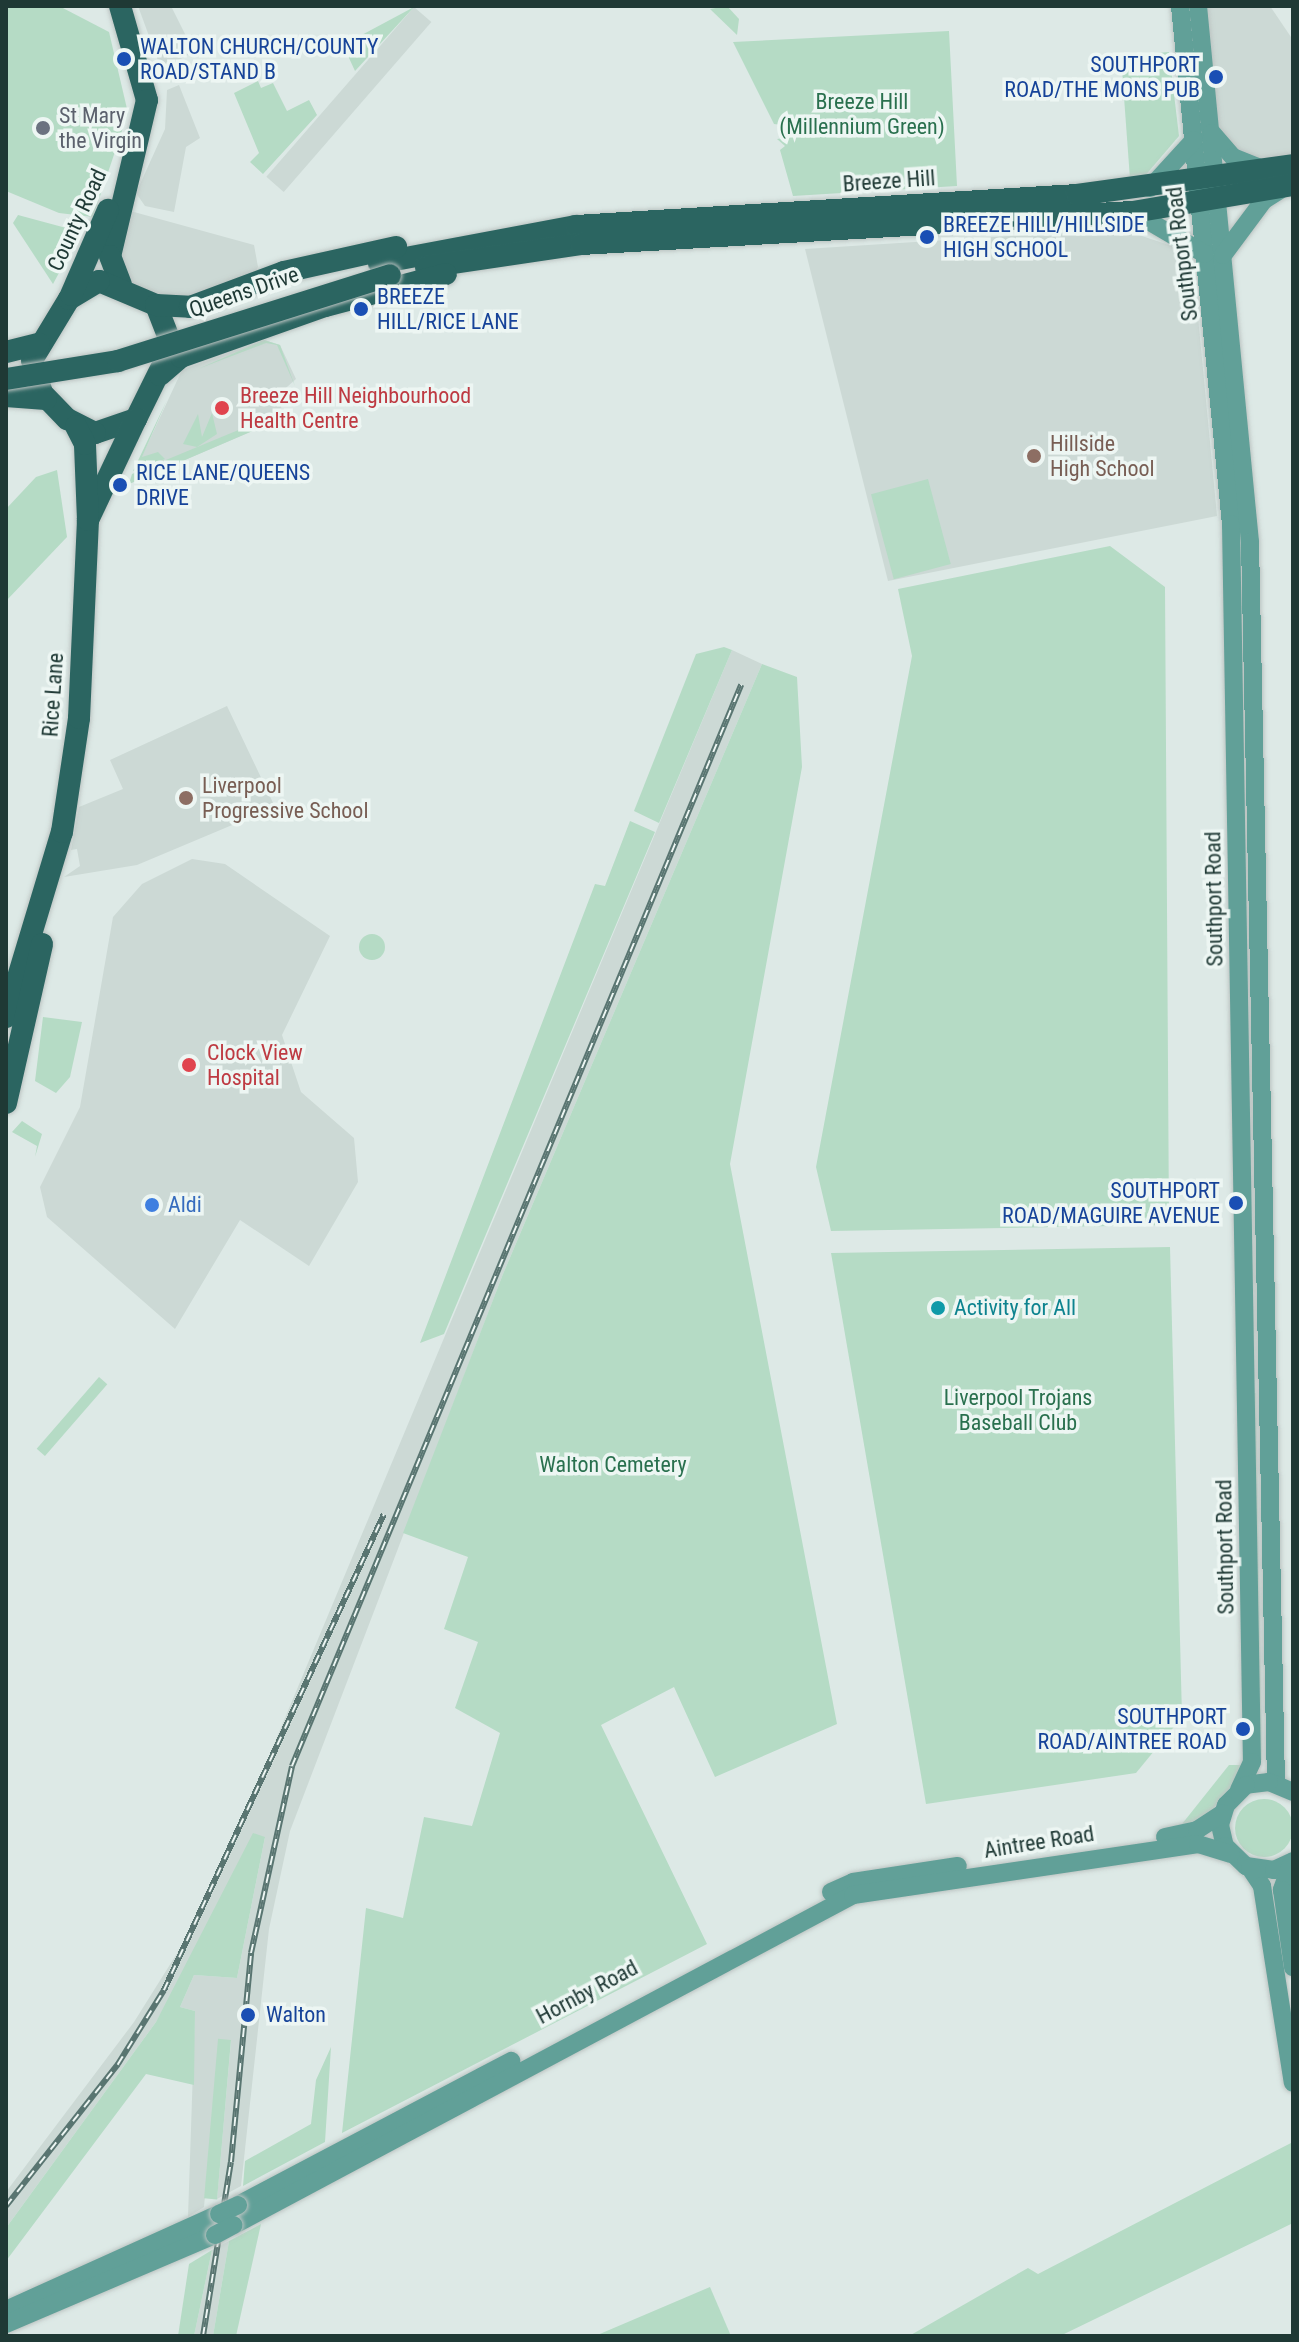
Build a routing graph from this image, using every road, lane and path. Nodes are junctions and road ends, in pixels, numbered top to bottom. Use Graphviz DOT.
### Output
graph roads {
  1 [pos="120,6"];
  2 [pos="1180,6"];
  3 [pos="1198,6"];
  4 [pos="1210,130"];
  5 [pos="1194,140"];
  6 [pos="134,163"];
  7 [pos="1262,169"];
  8 [pos="1290,179"];
  9 [pos="1150,188"];
  10 [pos="1208,190"];
  11 [pos="1133,212"];
  12 [pos="494,247"];
  13 [pos="1214,254"];
  14 [pos="384,269"];
  15 [pos="121,285"];
  16 [pos="69,299"];
  17 [pos="156,305"];
  18 [pos="39,344"];
  19 [pos="6,352"];
  20 [pos="6,365"];
  21 [pos="159,376"];
  22 [pos="6,379"];
  23 [pos="6,396"];
  24 [pos="46,399"];
  25 [pos="136,419"];
  26 [pos="76,426"];
  27 [pos="88,520"];
  28 [pos="52,871"];
  29 [pos="6,1017"];
  30 [pos="6,1103"];
  31 [pos="1276,1783"];
  32 [pos="1239,1790"];
  33 [pos="1293,1792"];
  34 [pos="1222,1814"];
  35 [pos="1230,1854"];
  36 [pos="1293,1861"];
  37 [pos="1250,1868"];
  38 [pos="853,1895"];
  39 [pos="1293,1967"];
  40 [pos="1293,2083"];
  41 [pos="227,2220"];
  42 [pos="6,2310"];
  43 [pos="6,2324"];
  1 -- 6 [label="highway, County Road"];
  2 -- 5 [label="main road, Southport Road"];
  3 -- 4 [label="main road, Southport Road"];
  4 -- 7 [label="main road"];
  4 -- 10 [label="main road, Southport Road"];
  5 -- 9 [label="main road"];
  5 -- 10 [label="main road, Southport Road"];
  6 -- 15 [label="highway, County Road"];
  6 -- 16 [label="highway, County Road"];
  7 -- 8 [label="highway, Breeze Hill"];
  7 -- 10 [label="highway, Breeze Hill"];
  8 -- 10 [label="highway, Breeze Hill"];
  8 -- 13 [label="main road"];
  9 -- 10 [label="highway, Breeze Hill"];
  9 -- 12 [label="highway, Breeze Hill"];
  10 -- 11 [label="highway, Breeze Hill"];
  10 -- 13 [label="main road, Southport Road"];
  11 -- 12 [label="highway, Breeze Hill"];
  11 -- 13 [label="main road"];
  12 -- 14 [label="highway, Queens Drive"];
  12 -- 17 [label="highway"];
  12 -- 21 [label="highway"];
  13 -- 31 [label="main road, Southport Road"];
  13 -- 32 [label="main road, Southport Road"];
  14 -- 20 [label="highway, Queens Drive"];
  14 -- 22 [label="highway, Queens Drive, bridge"];
  15 -- 16 [label="highway"];
  15 -- 17 [label="highway"];
  16 -- 18 [label="highway"];
  17 -- 21 [label="highway"];
  18 -- 19 [label="highway"];
  18 -- 24 [label="highway"];
  21 -- 25 [label="highway"];
  23 -- 24 [label="highway"];
  24 -- 26 [label="highway"];
  25 -- 26 [label="highway"];
  25 -- 27 [label="highway, Rice Lane"];
  26 -- 27 [label="highway, Rice Lane"];
  27 -- 28 [label="highway, Rice Lane"];
  28 -- 29 [label="highway, Rice Lane"];
  28 -- 30 [label="highway, Rice Lane"];
  31 -- 32 [label="main road"];
  31 -- 33 [label="main road"];
  32 -- 34 [label="main road, Southport Road"];
  34 -- 35 [label="main road"];
  34 -- 41 [label="main road, Hornby Road, bridge"];
  35 -- 37 [label="main road"];
  35 -- 38 [label="main road, Aintree Road"];
  36 -- 37 [label="main road"];
  36 -- 39 [label="main road"];
  37 -- 40 [label="main road"];
  38 -- 41 [label="main road, Hornby Road"];
  41 -- 42 [label="main road, Hornby Road"];
  41 -- 43 [label="main road, Hornby Road, bridge"];
}
